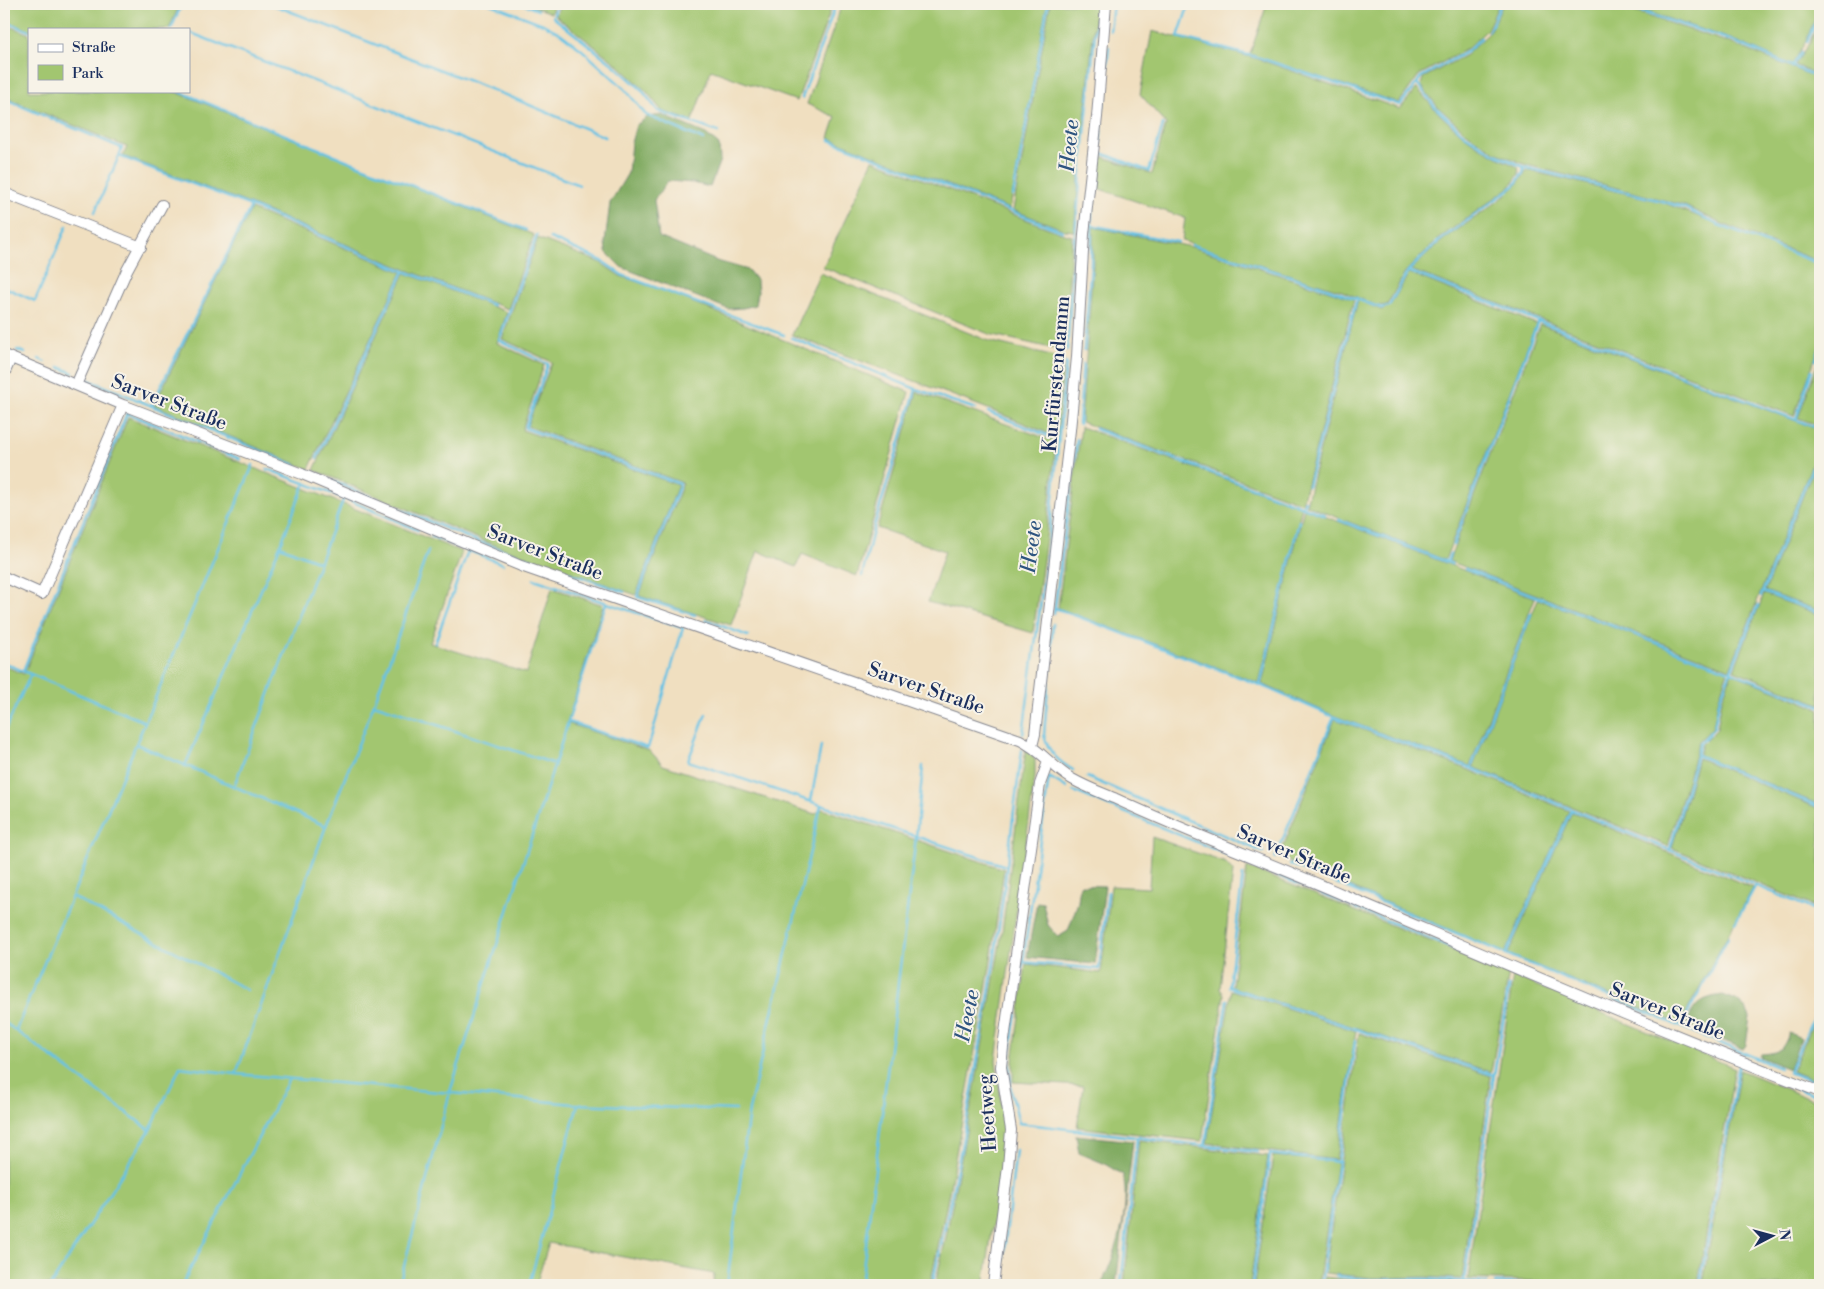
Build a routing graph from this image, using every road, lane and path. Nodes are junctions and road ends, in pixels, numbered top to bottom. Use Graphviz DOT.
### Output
graph roads {
  1 [pos="1106,4"];
  2 [pos="4,193"];
  3 [pos="162,205"];
  4 [pos="141,247"];
  5 [pos="7,356"];
  6 [pos="4,374"];
  7 [pos="76,385"];
  8 [pos="123,405"];
  9 [pos="4,577"];
  10 [pos="1032,746"];
  11 [pos="1048,762"];
  12 [pos="1820,1092"];
  13 [pos="993,1285"];
  1 -- 10 [label="street, Kurfürstendamm"];
  2 -- 4 [label="street"];
  3 -- 4 [label="street"];
  4 -- 7 [label="street"];
  5 -- 6 [label="street"];
  5 -- 7 [label="street, Sarver Straße"];
  7 -- 8 [label="street, Sarver Straße"];
  8 -- 9 [label="street"];
  8 -- 10 [label="street, Sarver Straße"];
  10 -- 11 [label="street, Sarver Straße"];
  11 -- 12 [label="street, Sarver Straße"];
  11 -- 13 [label="street, Heetweg"];
}
